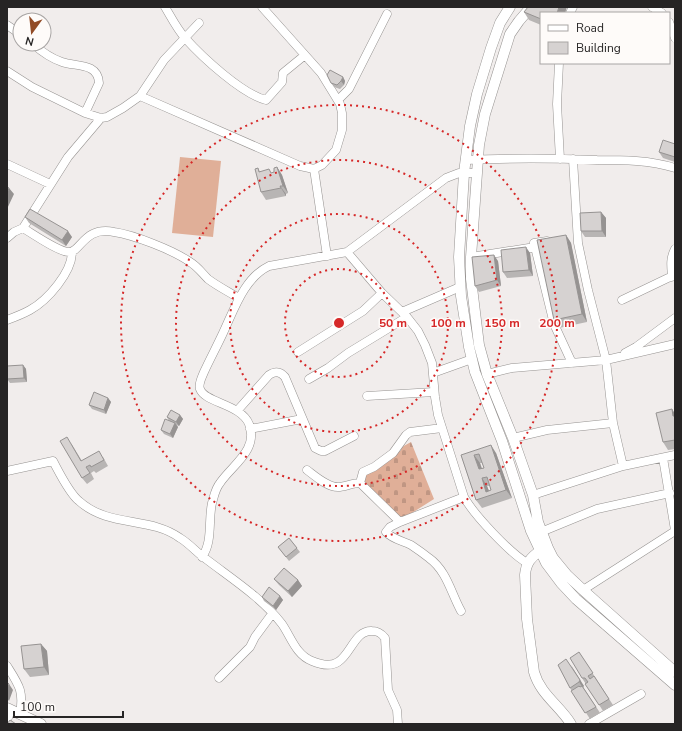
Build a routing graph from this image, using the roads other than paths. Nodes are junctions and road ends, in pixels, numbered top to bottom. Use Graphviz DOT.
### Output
graph roads {
  1 [pos="165,7"];
  2 [pos="262,7"];
  3 [pos="510,7"];
  4 [pos="531,7"];
  5 [pos="387,14"];
  6 [pos="199,23"];
  7 [pos="670,25"];
  8 [pos="184,37"];
  9 [pos="675,38"];
  10 [pos="43,52"];
  11 [pos="305,55"];
  12 [pos="559,64"];
  13 [pos="8,74"];
  14 [pos="140,96"];
  15 [pos="338,100"];
  16 [pos="85,113"];
  17 [pos="101,118"];
  18 [pos="560,159"];
  19 [pos="573,159"];
  20 [pos="465,160"];
  21 [pos="477,160"];
  22 [pos="7,164"];
  23 [pos="675,168"];
  24 [pos="314,169"];
  25 [pos="464,173"];
  26 [pos="476,173"];
  27 [pos="50,184"];
  28 [pos="23,228"];
  29 [pos="7,238"];
  30 [pos="556,240"];
  31 [pos="535,248"];
  32 [pos="675,249"];
  33 [pos="72,252"];
  34 [pos="347,252"];
  35 [pos="327,256"];
  36 [pos="471,257"];
  37 [pos="674,276"];
  38 [pos="460,287"];
  39 [pos="382,293"];
  40 [pos="239,298"];
  41 [pos="622,300"];
  42 [pos="405,314"];
  43 [pos="675,318"];
  44 [pos="7,320"];
  45 [pos="675,345"];
  46 [pos="298,352"];
  47 [pos="616,358"];
  48 [pos="472,359"];
  49 [pos="606,360"];
  50 [pos="572,364"];
  51 [pos="433,372"];
  52 [pos="487,374"];
  53 [pos="309,379"];
  54 [pos="434,392"];
  55 [pos="367,396"];
  56 [pos="237,411"];
  57 [pos="302,419"];
  58 [pos="612,423"];
  59 [pos="442,428"];
  60 [pos="250,429"];
  61 [pos="354,436"];
  62 [pos="513,438"];
  63 [pos="675,455"];
  64 [pos="663,458"];
  65 [pos="623,466"];
  66 [pos="307,470"];
  67 [pos="7,471"];
  68 [pos="360,483"];
  69 [pos="670,493"];
  70 [pos="532,496"];
  71 [pos="464,497"];
  72 [pos="400,522"];
  73 [pos="675,531"];
  74 [pos="542,532"];
  75 [pos="540,551"];
  76 [pos="202,556"];
  77 [pos="527,563"];
  78 [pos="583,590"];
  79 [pos="461,611"];
  80 [pos="272,614"];
  81 [pos="7,666"];
  82 [pos="675,672"];
  83 [pos="219,678"];
  84 [pos="675,685"];
  85 [pos="641,694"];
  86 [pos="13,711"];
  87 [pos="7,720"];
  88 [pos="41,724"];
  89 [pos="398,724"];
  90 [pos="571,724"];
  91 [pos="589,724"];
  1 -- 8 [label="street"];
  2 -- 11 [label="street"];
  3 -- 20 [label="main road"];
  4 -- 21 [label="main road"];
  5 -- 15 [label="street"];
  6 -- 8 [label="street"];
  7 -- 9 [label="street"];
  8 -- 11 [label="street"];
  8 -- 14 [label="street"];
  10 -- 16 [label="street"];
  11 -- 15 [label="street"];
  12 -- 18 [label="street"];
  13 -- 16 [label="street"];
  14 -- 17 [label="street"];
  14 -- 24 [label="street"];
  15 -- 24 [label="street"];
  16 -- 17 [label="street"];
  17 -- 27 [label="street"];
  18 -- 19 [label="street"];
  18 -- 21 [label="street"];
  19 -- 23 [label="street"];
  19 -- 49 [label="street"];
  20 -- 21 [label="street"];
  20 -- 25 [label="main road"];
  21 -- 26 [label="main road"];
  22 -- 27 [label="street"];
  24 -- 35 [label="street"];
  25 -- 26 [label="street"];
  25 -- 34 [label="street"];
  25 -- 38 [label="main road"];
  26 -- 36 [label="main road"];
  27 -- 28 [label="street"];
  28 -- 29 [label="street"];
  28 -- 33 [label="street"];
  30 -- 31 [label="street"];
  31 -- 36 [label="street"];
  31 -- 50 [label="street"];
  32 -- 37 [label="street"];
  33 -- 40 [label="street"];
  33 -- 44 [label="street"];
  34 -- 35 [label="street"];
  34 -- 39 [label="street"];
  35 -- 40 [label="street"];
  36 -- 52 [label="main road"];
  37 -- 41 [label="street"];
  38 -- 42 [label="street"];
  38 -- 48 [label="main road"];
  39 -- 42 [label="street"];
  39 -- 46 [label="street"];
  40 -- 56 [label="street"];
  42 -- 51 [label="street"];
  42 -- 53 [label="street"];
  43 -- 47 [label="street"];
  45 -- 47 [label="street"];
  47 -- 49 [label="street"];
  48 -- 51 [label="street"];
  48 -- 75 [label="main road"];
  49 -- 50 [label="street"];
  49 -- 58 [label="street"];
  50 -- 52 [label="street"];
  51 -- 54 [label="street"];
  52 -- 62 [label="main road"];
  54 -- 55 [label="street"];
  54 -- 59 [label="street"];
  56 -- 57 [label="street"];
  56 -- 60 [label="street"];
  57 -- 60 [label="street"];
  57 -- 61 [label="street"];
  58 -- 62 [label="street"];
  58 -- 65 [label="street"];
  59 -- 68 [label="street"];
  59 -- 71 [label="street"];
  60 -- 76 [label="street"];
  62 -- 70 [label="main road"];
  63 -- 64 [label="street"];
  64 -- 65 [label="street"];
  64 -- 69 [label="street"];
  65 -- 70 [label="street"];
  66 -- 68 [label="street"];
  67 -- 76 [label="street"];
  68 -- 72 [label="street"];
  69 -- 73 [label="street"];
  69 -- 74 [label="street"];
  70 -- 74 [label="main road"];
  71 -- 72 [label="street"];
  71 -- 77 [label="street"];
  72 -- 79 [label="street"];
  73 -- 78 [label="street"];
  74 -- 78 [label="main road"];
  75 -- 77 [label="main road"];
  75 -- 84 [label="main road"];
  76 -- 80 [label="street"];
  77 -- 90 [label="main road"];
  78 -- 82 [label="main road"];
  80 -- 83 [label="street"];
  80 -- 89 [label="street"];
  81 -- 86 [label="street"];
  85 -- 91 [label="street"];
  86 -- 87 [label="street"];
  86 -- 88 [label="main road"];
}
